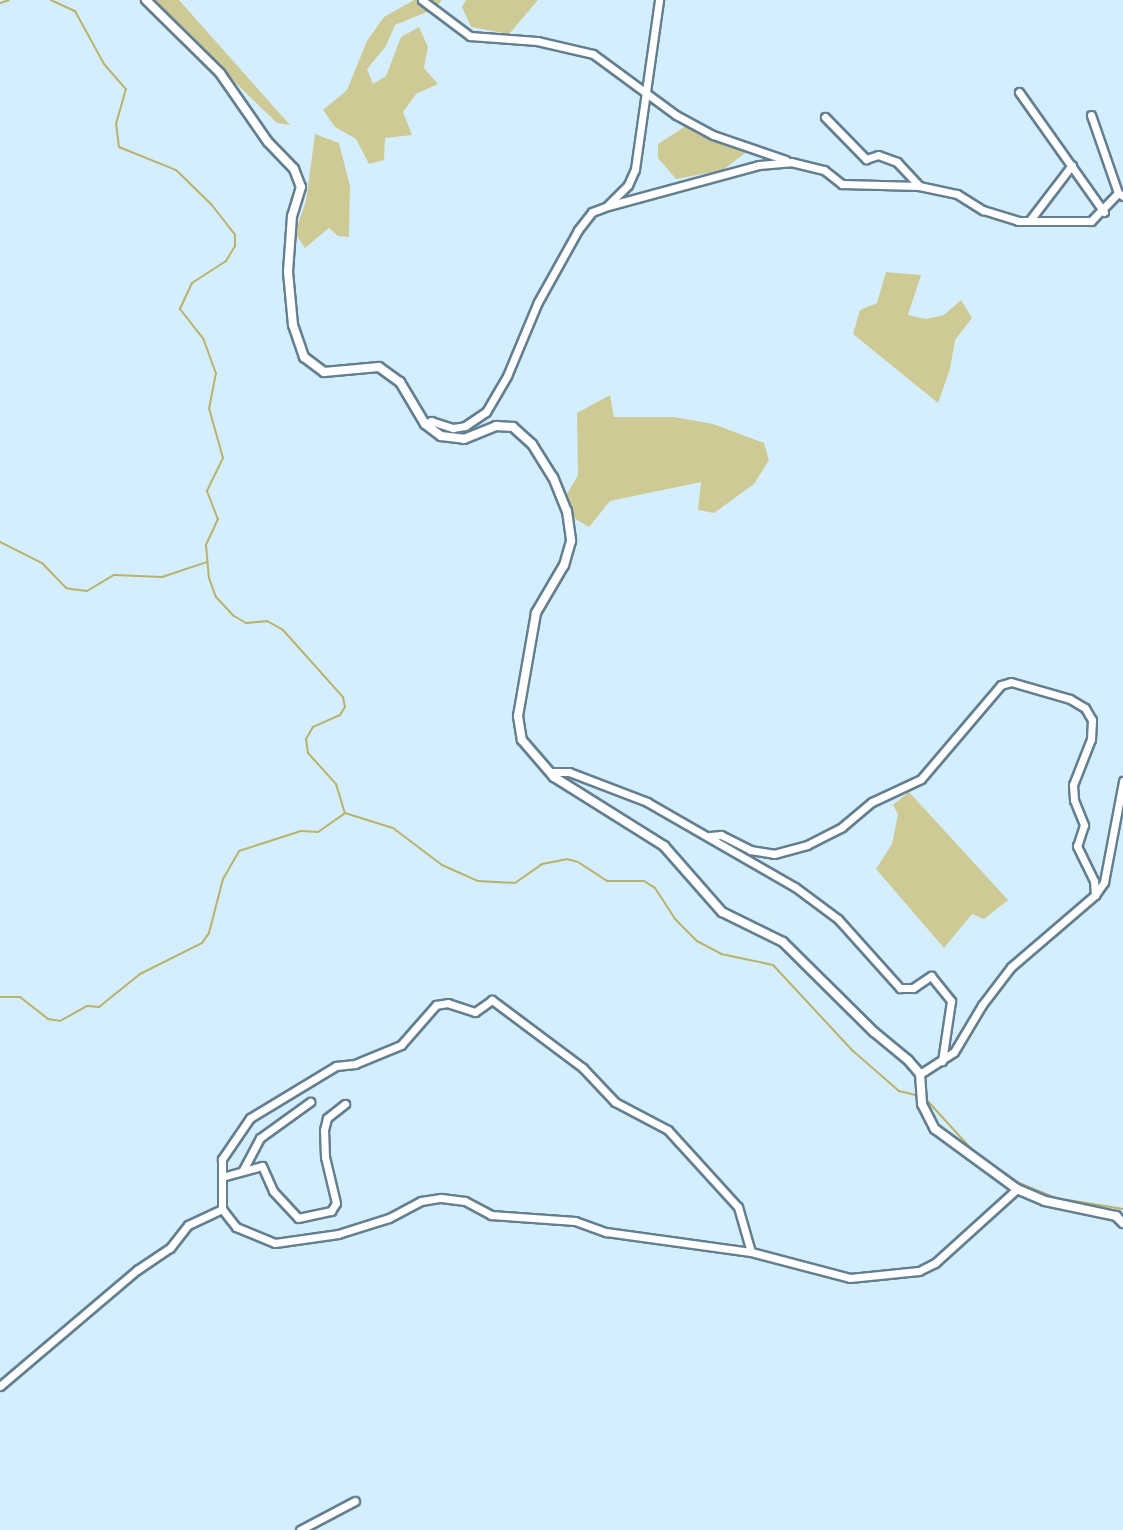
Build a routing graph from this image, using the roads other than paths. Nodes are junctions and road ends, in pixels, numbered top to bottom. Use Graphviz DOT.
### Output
graph roads {
  1 [pos="146,0"];
  2 [pos="422,0"];
  3 [pos="659,0"];
  4 [pos="646,92"];
  5 [pos="1019,92"];
  6 [pos="1091,114"];
  7 [pos="825,117"];
  8 [pos="792,162"];
  9 [pos="1072,165"];
  10 [pos="919,186"];
  11 [pos="1121,194"];
  12 [pos="608,206"];
  13 [pos="1104,212"];
  14 [pos="1030,220"];
  15 [pos="425,424"];
  16 [pos="550,772"];
  17 [pos="1123,781"];
  18 [pos="710,836"];
  19 [pos="1095,895"];
  20 [pos="942,1061"];
  21 [pos="919,1077"];
  22 [pos="310,1102"];
  23 [pos="345,1104"];
  24 [pos="243,1170"];
  25 [pos="222,1177"];
  26 [pos="1017,1189"];
  27 [pos="222,1209"];
  28 [pos="1123,1223"];
  29 [pos="751,1252"];
  30 [pos="0,1386"];
  31 [pos="355,1501"];
  32 [pos="300,1530"];
  1 -- 15 [label="street"];
  2 -- 4 [label="street"];
  3 -- 4 [label="street"];
  4 -- 8 [label="street"];
  4 -- 12 [label="street"];
  5 -- 9 [label="street"];
  6 -- 11 [label="street"];
  7 -- 10 [label="street"];
  8 -- 10 [label="street"];
  8 -- 12 [label="street"];
  9 -- 13 [label="street"];
  9 -- 14 [label="street"];
  10 -- 14 [label="street"];
  11 -- 13 [label="street"];
  12 -- 15 [label="street"];
  13 -- 14 [label="street"];
  15 -- 16 [label="street"];
  16 -- 18 [label="street"];
  16 -- 21 [label="street"];
  17 -- 19 [label="street"];
  18 -- 19 [label="street"];
  18 -- 20 [label="street"];
  19 -- 20 [label="street"];
  20 -- 21 [label="street"];
  21 -- 26 [label="street"];
  22 -- 24 [label="street"];
  23 -- 24 [label="street"];
  24 -- 25 [label="street"];
  25 -- 27 [label="street"];
  25 -- 29 [label="street"];
  26 -- 28 [label="street"];
  26 -- 29 [label="street"];
  27 -- 29 [label="street"];
  27 -- 30 [label="street"];
  31 -- 32 [label="street"];
}
